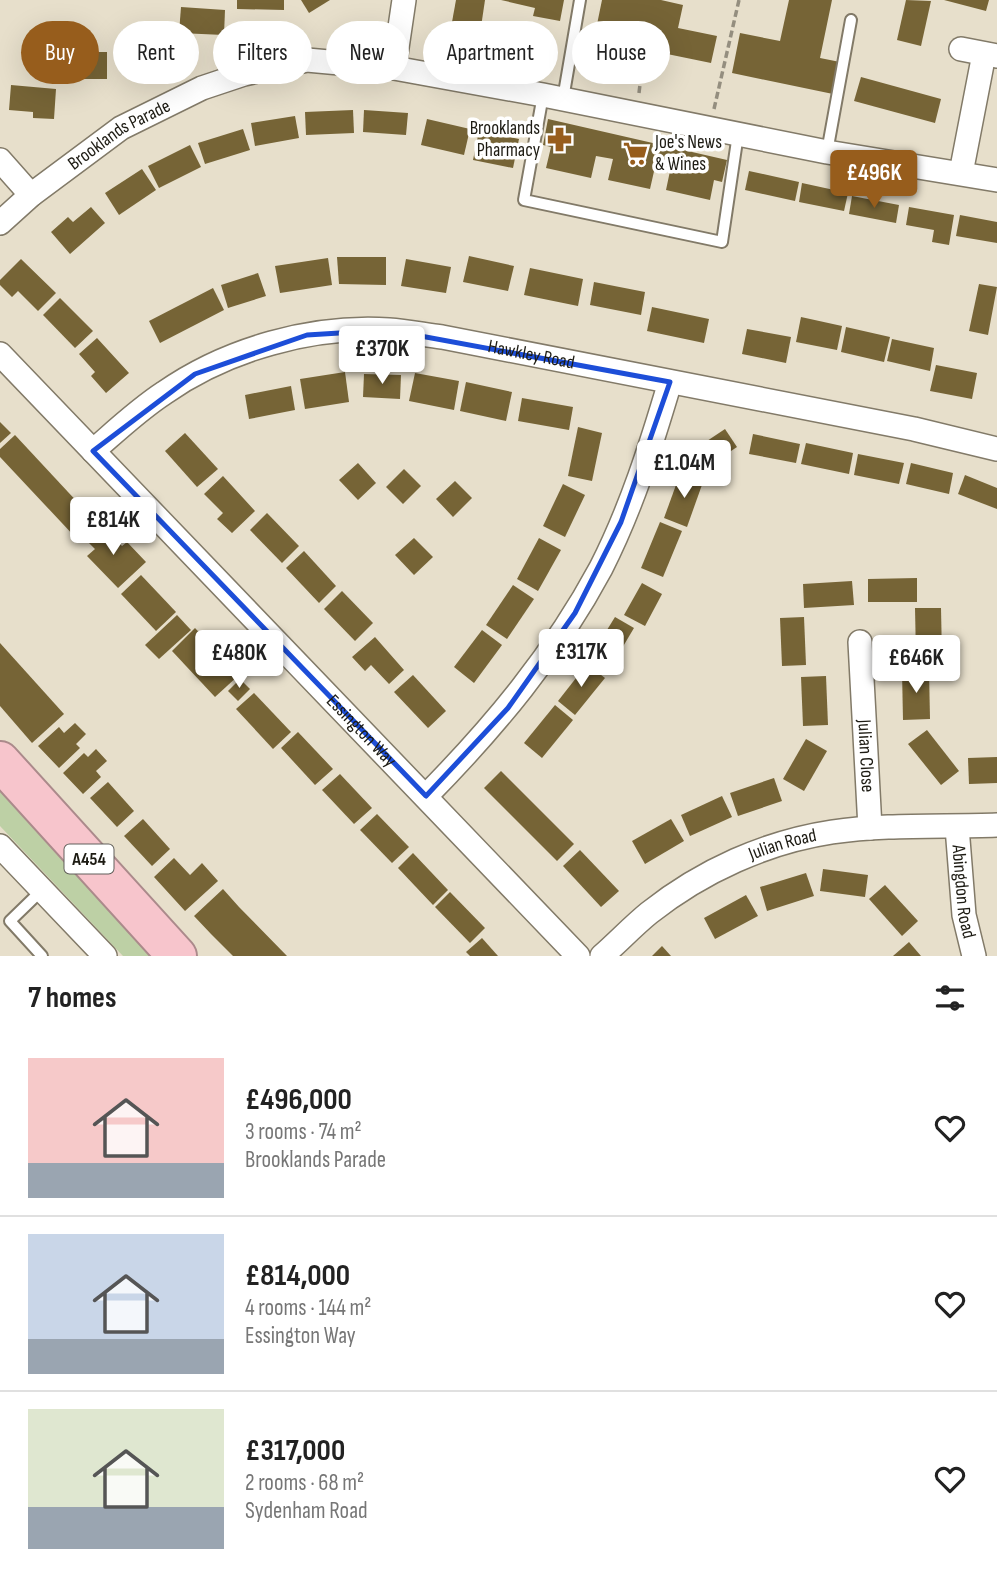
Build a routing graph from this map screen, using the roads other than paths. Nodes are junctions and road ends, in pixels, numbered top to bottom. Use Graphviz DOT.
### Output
graph roads {
  1 [pos="404,0"];
  2 [pos="580,0"];
  3 [pos="850,20"];
  4 [pos="401,21"];
  5 [pos="961,49"];
  6 [pos="990,55"];
  7 [pos="326,62"];
  8 [pos="409,71"];
  9 [pos="553,97"];
  10 [pos="738,134"];
  11 [pos="827,152"];
  12 [pos="0,160"];
  13 [pos="961,173"];
  14 [pos="997,180"];
  15 [pos="31,195"];
  16 [pos="0,223"];
  17 [pos="0,354"];
  18 [pos="670,383"];
  19 [pos="997,449"];
  20 [pos="93,451"];
  21 [pos="860,642"];
  22 [pos="0,761"];
  23 [pos="426,796"];
  24 [pos="997,825"];
  25 [pos="957,827"];
  26 [pos="870,828"];
  27 [pos="0,846"];
  28 [pos="42,890"];
  29 [pos="42,956"];
  30 [pos="105,956"];
  31 [pos="177,956"];
  32 [pos="578,956"];
  33 [pos="602,956"];
  34 [pos="974,956"];
  1 -- 4 [label="street"];
  2 -- 9 [label="lane"];
  3 -- 11 [label="lane"];
  5 -- 6 [label="street"];
  6 -- 13 [label="street"];
  7 -- 15 [label="street, Brooklands Parade"];
  8 -- 9 [label="street, Brooklands Parade"];
  9 -- 10 [label="street, Brooklands Parade"];
  9 -- 10 [label="lane"];
  10 -- 11 [label="street, Brooklands Parade"];
  11 -- 13 [label="street, Brooklands Parade"];
  12 -- 15 [label="street"];
  13 -- 14 [label="street, Brooklands Parade"];
  15 -- 16 [label="street, Brooklands Parade"];
  17 -- 20 [label="street, Essington Way"];
  18 -- 19 [label="street, Hawkley Road"];
  18 -- 20 [label="street, Hawkley Road"];
  18 -- 23 [label="street"];
  20 -- 23 [label="street, Essington Way"];
  21 -- 26 [label="street, Julian Close"];
  22 -- 31 [label="highway, A454"];
  23 -- 32 [label="street, Essington Way"];
  24 -- 25 [label="street, Julian Road"];
  25 -- 26 [label="street, Julian Road"];
  25 -- 34 [label="street, Abingdon Road"];
  26 -- 33 [label="street, Julian Road"];
  27 -- 28 [label="street"];
  28 -- 29 [label="lane"];
  28 -- 30 [label="street"];
}
